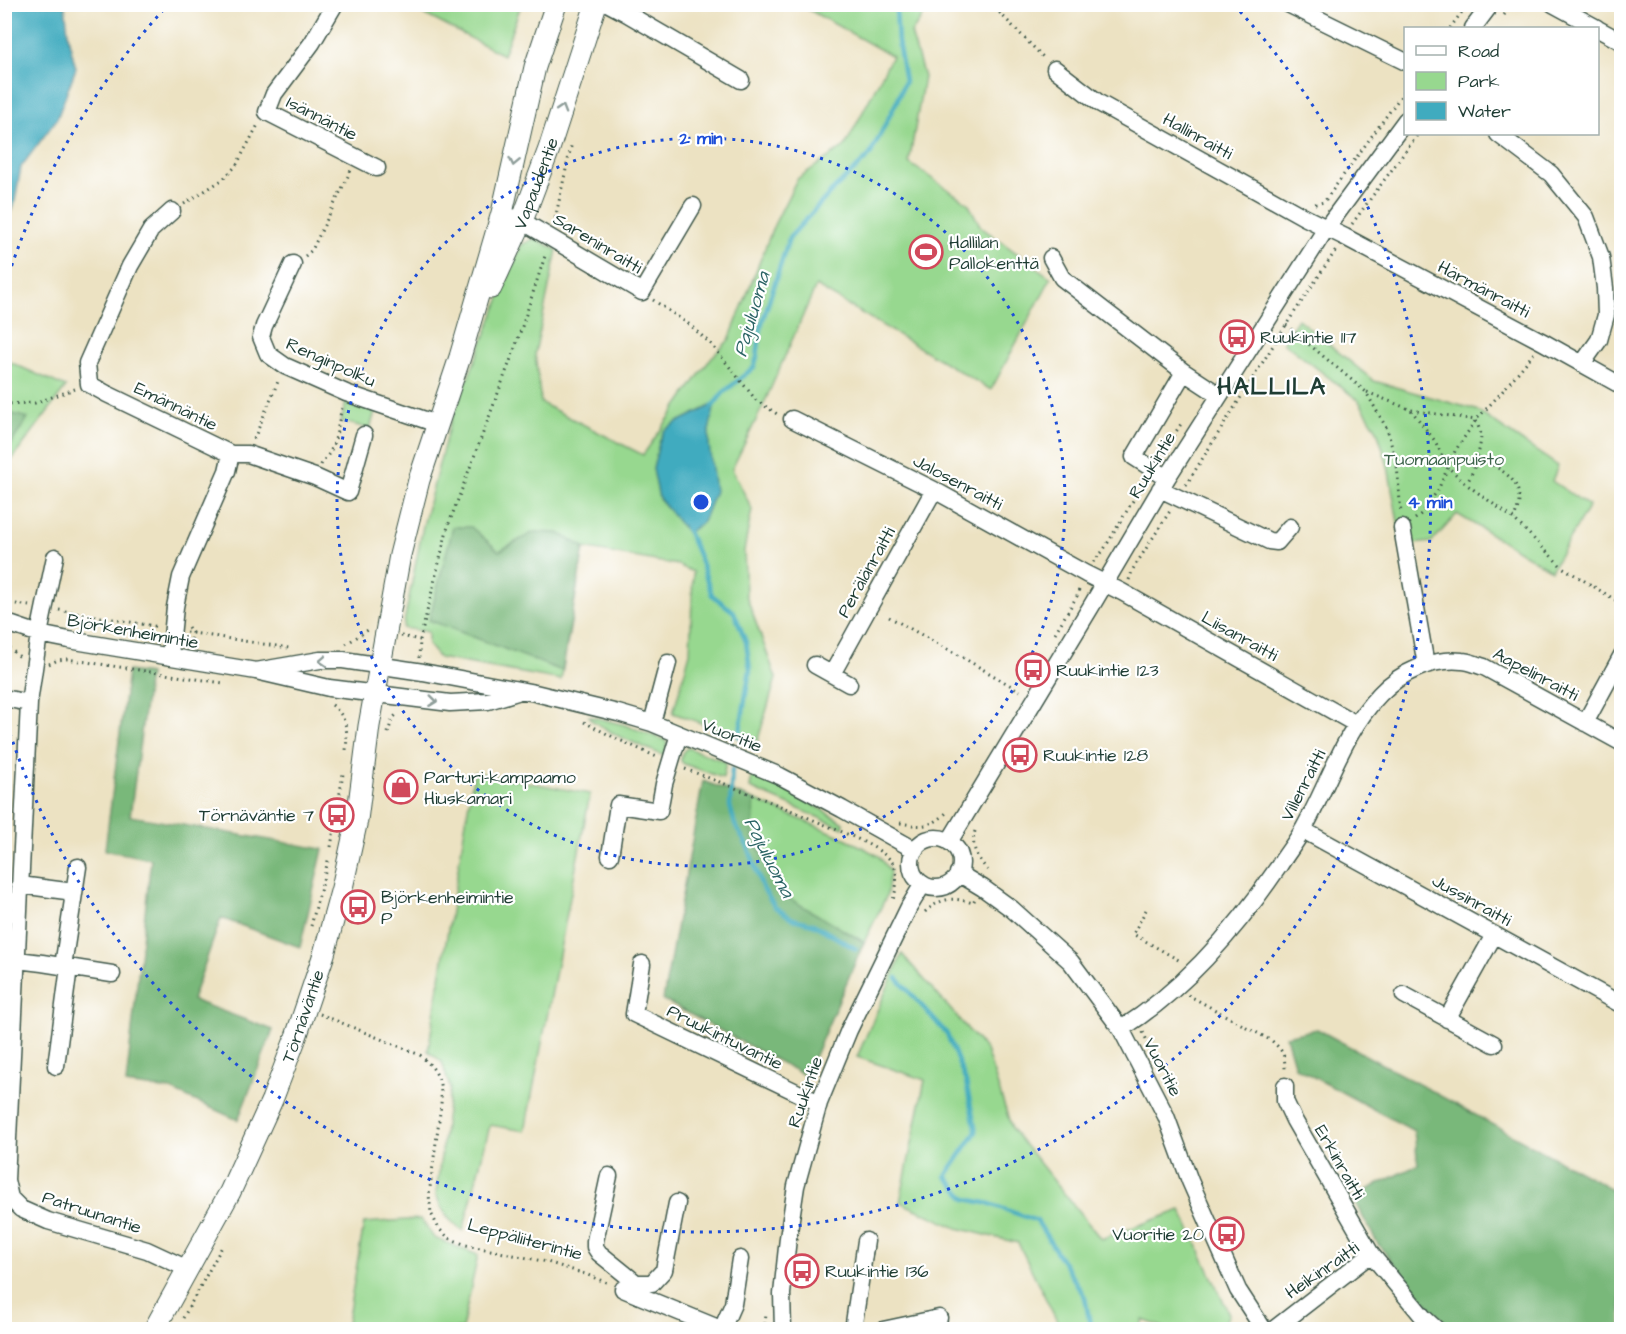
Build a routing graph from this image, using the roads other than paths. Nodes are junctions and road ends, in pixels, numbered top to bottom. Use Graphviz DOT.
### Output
graph roads {
  1 [pos="335,4"];
  2 [pos="556,4"];
  3 [pos="596,4"];
  4 [pos="609,4"];
  5 [pos="1287,4"];
  6 [pos="1491,4"];
  7 [pos="1553,4"];
  8 [pos="1474,27"];
  9 [pos="1593,27"];
  10 [pos="1599,30"];
  11 [pos="1622,42"];
  12 [pos="1404,61"];
  13 [pos="1055,69"];
  14 [pos="741,80"];
  15 [pos="1404,123"];
  16 [pos="1498,135"];
  17 [pos="377,168"];
  18 [pos="693,206"];
  19 [pos="172,211"];
  20 [pos="502,213"];
  21 [pos="522,221"];
  22 [pos="1327,227"];
  23 [pos="1051,258"];
  24 [pos="293,264"];
  25 [pos="460,357"];
  26 [pos="1582,364"];
  27 [pos="1184,372"];
  28 [pos="1622,386"];
  29 [pos="1219,395"];
  30 [pos="792,419"];
  31 [pos="437,424"];
  32 [pos="364,435"];
  33 [pos="240,454"];
  34 [pos="1163,483"];
  35 [pos="934,490"];
  36 [pos="1290,527"];
  37 [pos="1402,528"];
  38 [pos="55,557"];
  39 [pos="1105,583"];
  40 [pos="4,622"];
  41 [pos="39,634"];
  42 [pos="1622,655"];
  43 [pos="170,656"];
  44 [pos="668,663"];
  45 [pos="1426,664"];
  46 [pos="815,665"];
  47 [pos="256,671"];
  48 [pos="832,674"];
  49 [pos="378,679"];
  50 [pos="849,684"];
  51 [pos="521,691"];
  52 [pos="4,698"];
  53 [pos="29,703"];
  54 [pos="652,723"];
  55 [pos="1585,723"];
  56 [pos="1356,724"];
  57 [pos="679,734"];
  58 [pos="1622,743"];
  59 [pos="1303,830"];
  60 [pos="949,842"];
  61 [pos="915,850"];
  62 [pos="610,856"];
  63 [pos="78,867"];
  64 [pos="958,873"];
  65 [pos="923,884"];
  66 [pos="21,885"];
  67 [pos="74,892"];
  68 [pos="1494,935"];
  69 [pos="17,960"];
  70 [pos="642,964"];
  71 [pos="66,967"];
  72 [pos="112,974"];
  73 [pos="1404,995"];
  74 [pos="1622,1005"];
  75 [pos="1447,1019"];
  76 [pos="1121,1029"];
  77 [pos="1494,1044"];
  78 [pos="56,1066"];
  79 [pos="1285,1086"];
  80 [pos="8,1101"];
  81 [pos="819,1103"];
  82 [pos="609,1176"];
  83 [pos="677,1203"];
  84 [pos="866,1241"];
  85 [pos="1371,1254"];
  86 [pos="740,1258"];
  87 [pos="188,1269"];
  88 [pos="630,1288"];
  89 [pos="939,1318"];
  90 [pos="154,1329"];
  91 [pos="722,1329"];
  92 [pos="783,1329"];
  93 [pos="853,1329"];
  94 [pos="883,1329"];
  95 [pos="1264,1329"];
  96 [pos="1273,1329"];
  97 [pos="1437,1329"];
  1 -- 17 [label="street, Isännäntie"];
  2 -- 20 [label="main road, Vapaudentie, one-way"];
  21 -- 3 [label="main road, Vapaudentie, one-way"];
  4 -- 14 [label="street"];
  5 -- 12 [label="street"];
  6 -- 8 [label="street"];
  7 -- 9 [label="street"];
  10 -- 11 [label="street"];
  13 -- 22 [label="street, Hallinraitti"];
  15 -- 22 [label="street, Ruukintie"];
  16 -- 26 [label="street"];
  18 -- 21 [label="street, Sareninraitti"];
  19 -- 33 [label="street, Emännäntie"];
  20 -- 21 [label="street, Sareninraitti"];
  20 -- 25 [label="main road, Vapaudentie"];
  21 -- 25 [label="main road, Vapaudentie"];
  22 -- 26 [label="street, Härmänraitti"];
  22 -- 29 [label="street, Ruukintie"];
  23 -- 27 [label="street"];
  24 -- 31 [label="street, Renginpolku"];
  25 -- 31 [label="main road, Vapaudentie"];
  26 -- 28 [label="street, Härmänraitti"];
  27 -- 29 [label="street"];
  27 -- 34 [label="street"];
  29 -- 34 [label="street, Ruukintie"];
  30 -- 35 [label="street, Jalosenraitti"];
  31 -- 49 [label="main road, Vapaudentie"];
  32 -- 33 [label="street, Emännäntie"];
  33 -- 43 [label="street"];
  34 -- 36 [label="street"];
  34 -- 39 [label="street, Ruukintie"];
  35 -- 39 [label="street, Jalosenraitti"];
  35 -- 48 [label="street, Perälänraitti"];
  37 -- 45 [label="street"];
  38 -- 41 [label="street, Patruunantie"];
  39 -- 56 [label="street, Liisanraitti"];
  39 -- 60 [label="street, Ruukintie"];
  40 -- 41 [label="street, Björkenheimintie"];
  41 -- 43 [label="street, Björkenheimintie"];
  41 -- 53 [label="street, Patruunantie"];
  42 -- 55 [label="street"];
  43 -- 47 [label="street, Björkenheimintie"];
  44 -- 54 [label="street"];
  45 -- 55 [label="street, Aapelinraitti"];
  45 -- 56 [label="street, Villenraitti"];
  46 -- 48 [label="street"];
  47 -- 49 [label="street, Björkenheimintie"];
  49 -- 47 [label="street, Björkenheimintie, one-way"];
  48 -- 50 [label="street"];
  49 -- 51 [label="street, Vuoritie"];
  49 -- 51 [label="street, Vuoritie, one-way"];
  49 -- 87 [label="main road, Törnäväntie"];
  51 -- 54 [label="street, Vuoritie"];
  52 -- 53 [label="street"];
  53 -- 66 [label="street, Patruunantie"];
  54 -- 57 [label="street, Vuoritie"];
  55 -- 58 [label="street, Aapelinraitti"];
  56 -- 59 [label="street, Villenraitti"];
  57 -- 61 [label="street, Vuoritie"];
  57 -- 62 [label="street"];
  59 -- 68 [label="street, Jussinraitti"];
  59 -- 76 [label="street, Villenraitti"];
  60 -- 61 [label="street"];
  60 -- 64 [label="street"];
  61 -- 65 [label="street"];
  63 -- 67 [label="street"];
  64 -- 65 [label="street"];
  64 -- 76 [label="street, Vuoritie"];
  65 -- 81 [label="street, Ruukintie"];
  66 -- 67 [label="street"];
  66 -- 69 [label="street, Patruunantie"];
  67 -- 71 [label="street"];
  68 -- 74 [label="street, Jussinraitti"];
  68 -- 75 [label="street"];
  69 -- 71 [label="street"];
  69 -- 80 [label="street, Patruunantie"];
  70 -- 81 [label="street, Pruukintuvantie"];
  71 -- 72 [label="street"];
  71 -- 78 [label="street"];
  73 -- 75 [label="street"];
  75 -- 77 [label="street"];
  76 -- 95 [label="street, Vuoritie"];
  79 -- 85 [label="street, Erkinraitti"];
  80 -- 87 [label="street, Patruunantie"];
  81 -- 92 [label="street, Ruukintie"];
  82 -- 88 [label="street"];
  83 -- 88 [label="street"];
  84 -- 93 [label="street"];
  85 -- 96 [label="street, Heikinraitti"];
  85 -- 97 [label="street, Heikinraitti"];
  86 -- 91 [label="street"];
  87 -- 90 [label="main road, Törnäväntie"];
  88 -- 91 [label="street"];
  89 -- 94 [label="street"];
}
